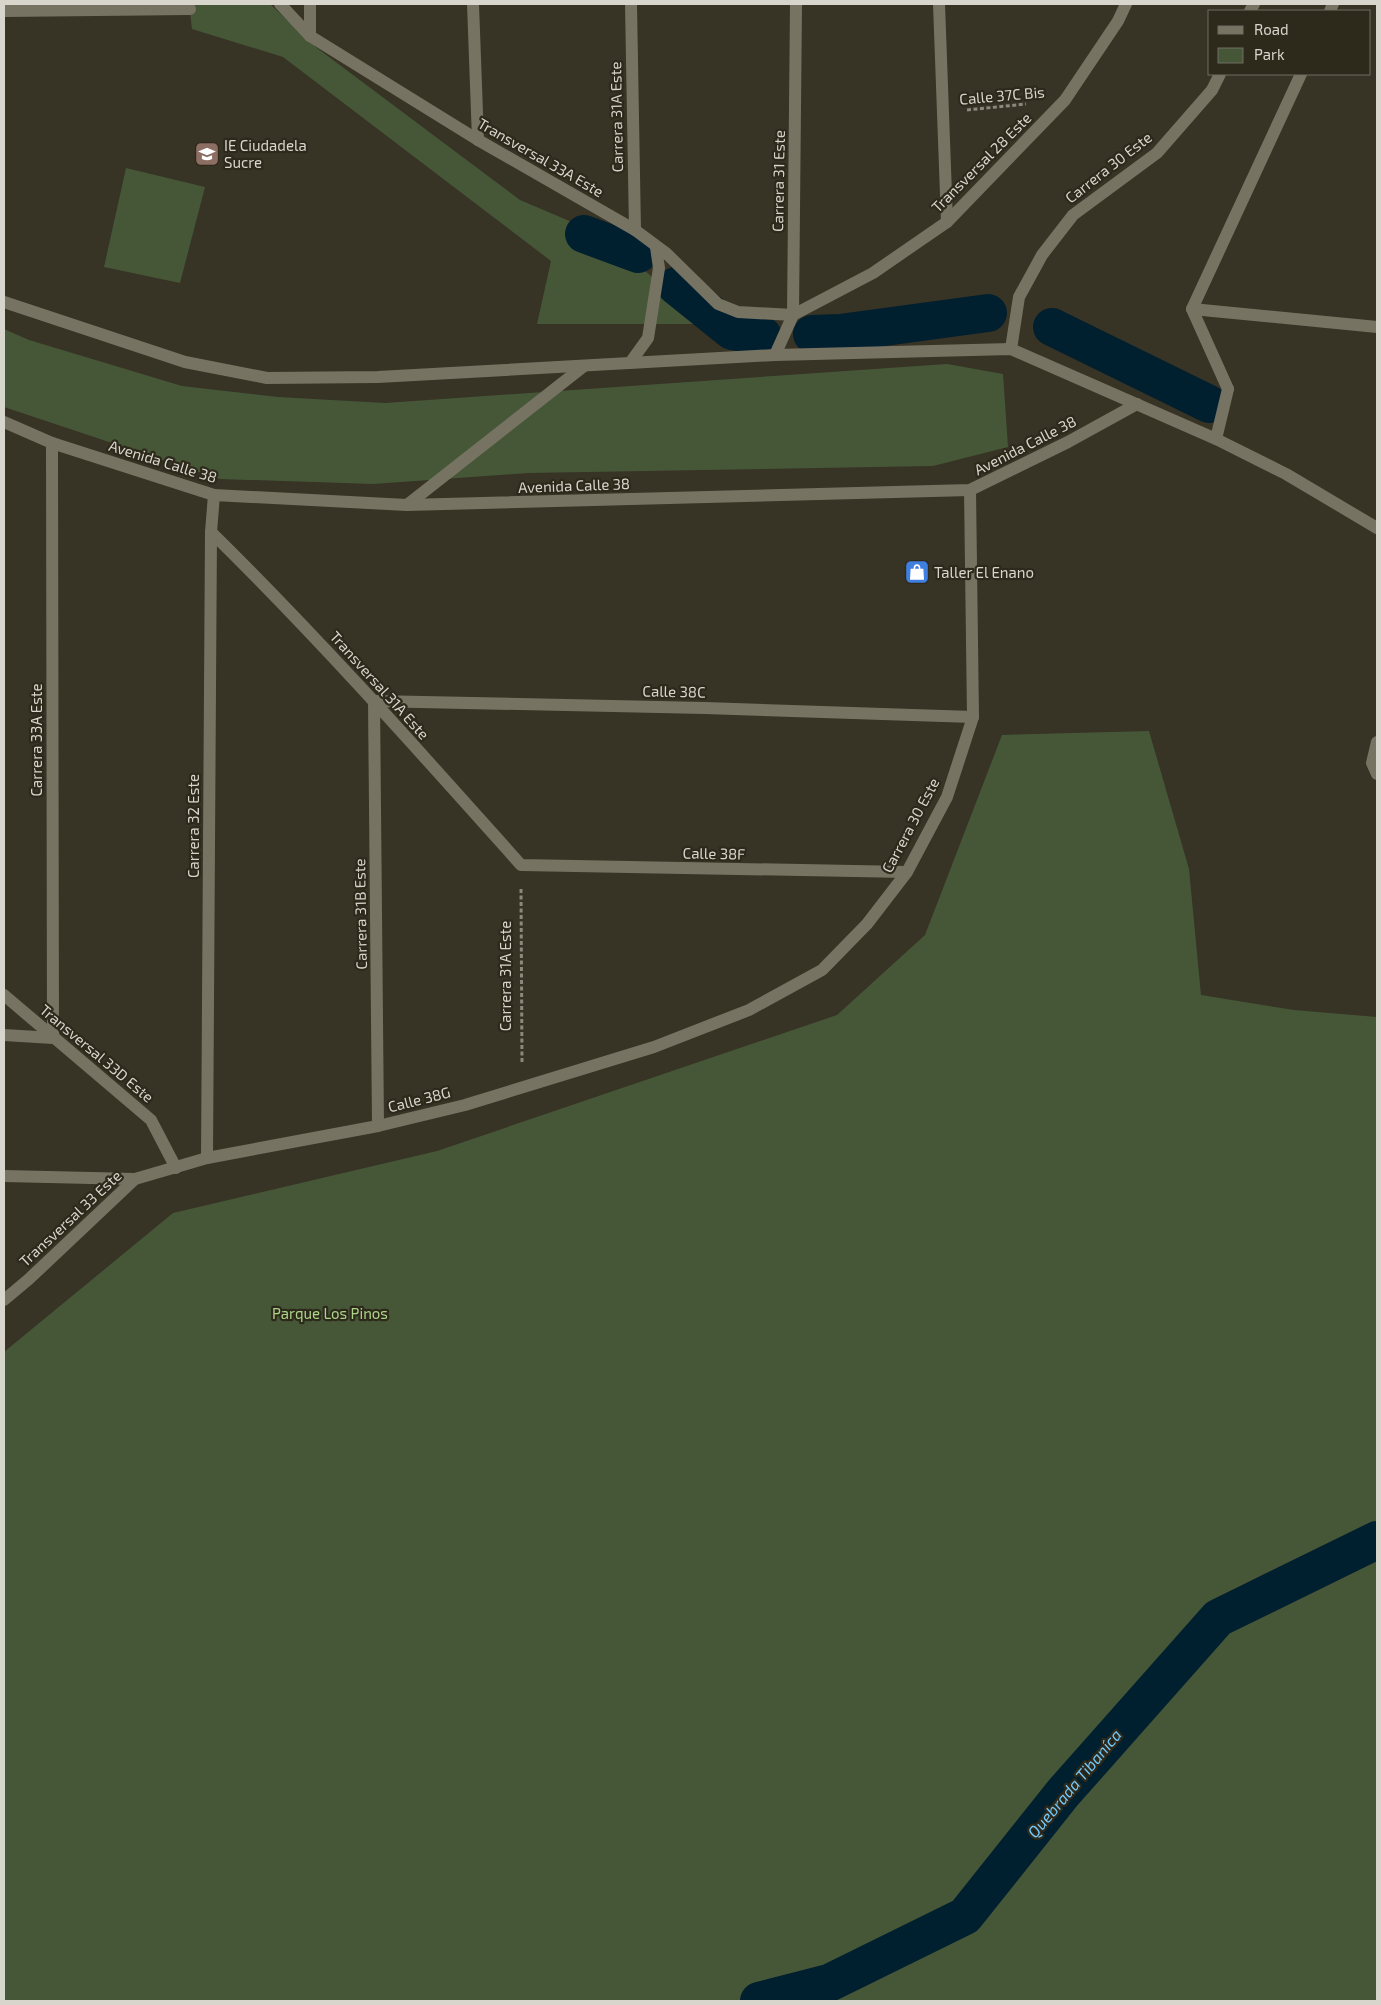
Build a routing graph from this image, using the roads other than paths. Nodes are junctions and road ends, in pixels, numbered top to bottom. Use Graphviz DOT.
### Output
graph roads {
  1 [pos="280,4"];
  2 [pos="310,4"];
  3 [pos="473,4"];
  4 [pos="631,4"];
  5 [pos="796,4"];
  6 [pos="939,4"];
  7 [pos="1126,4"];
  8 [pos="190,9"];
  9 [pos="4,11"];
  10 [pos="310,36"];
  11 [pos="1220,75"];
  12 [pos="1301,75"];
  13 [pos="478,140"];
  14 [pos="947,222"];
  15 [pos="634,230"];
  16 [pos="656,247"];
  17 [pos="4,302"];
  18 [pos="1192,309"];
  19 [pos="793,315"];
  20 [pos="1377,328"];
  21 [pos="1012,349"];
  22 [pos="775,355"];
  23 [pos="630,363"];
  24 [pos="584,366"];
  25 [pos="1137,404"];
  26 [pos="4,422"];
  27 [pos="1216,439"];
  28 [pos="52,443"];
  29 [pos="970,490"];
  30 [pos="214,495"];
  31 [pos="407,505"];
  32 [pos="1377,528"];
  33 [pos="211,532"];
  34 [pos="374,701"];
  35 [pos="974,717"];
  36 [pos="1377,742"];
  37 [pos="1377,774"];
  38 [pos="521,866"];
  39 [pos="907,872"];
  40 [pos="822,970"];
  41 [pos="4,995"];
  42 [pos="4,1035"];
  43 [pos="53,1038"];
  44 [pos="378,1126"];
  45 [pos="207,1158"];
  46 [pos="176,1168"];
  47 [pos="4,1176"];
  48 [pos="135,1179"];
  49 [pos="4,1300"];
  1 -- 10 [label="street, Transversal 33A Este"];
  2 -- 10 [label="street"];
  3 -- 13 [label="street"];
  4 -- 15 [label="street, Carrera 31A Este"];
  5 -- 19 [label="street, Carrera 31 Este"];
  6 -- 14 [label="street"];
  7 -- 14 [label="street, Transversal 28 Este"];
  8 -- 9 [label="street"];
  10 -- 13 [label="street, Transversal 33A Este"];
  11 -- 21 [label="street, Carrera 30 Este"];
  12 -- 18 [label="street"];
  13 -- 15 [label="street, Transversal 33A Este"];
  14 -- 19 [label="street, Transversal 28 Este"];
  15 -- 16 [label="street, Transversal 33A Este"];
  16 -- 19 [label="street, Transversal 33A Este"];
  16 -- 23 [label="street"];
  17 -- 24 [label="street"];
  18 -- 20 [label="street"];
  18 -- 27 [label="street"];
  19 -- 22 [label="street, Carrera 31 Este"];
  21 -- 22 [label="street"];
  21 -- 25 [label="street"];
  22 -- 23 [label="street"];
  23 -- 24 [label="street"];
  24 -- 31 [label="street"];
  25 -- 27 [label="street"];
  25 -- 29 [label="street, Avenida Calle 38"];
  26 -- 28 [label="street, Avenida Calle 38"];
  27 -- 32 [label="street"];
  28 -- 30 [label="street, Avenida Calle 38"];
  28 -- 43 [label="street, Carrera 33A Este"];
  29 -- 31 [label="street, Avenida Calle 38"];
  29 -- 35 [label="street, Carrera 30 Este"];
  30 -- 31 [label="street, Avenida Calle 38"];
  30 -- 33 [label="street, Carrera 32 Este"];
  33 -- 34 [label="street, Transversal 31A Este"];
  33 -- 45 [label="street, Carrera 32 Este"];
  34 -- 35 [label="street, Calle 38C"];
  34 -- 38 [label="street, Transversal 31A Este"];
  34 -- 44 [label="street, Carrera 31B Este"];
  35 -- 39 [label="street, Carrera 30 Este"];
  36 -- 37 [label="street"];
  38 -- 39 [label="street, Calle 38F"];
  39 -- 40 [label="street, Carrera 30 Este"];
  40 -- 44 [label="street, Calle 38G"];
  41 -- 43 [label="street, Transversal 33D Este"];
  42 -- 43 [label="street"];
  43 -- 46 [label="street, Transversal 33D Este"];
  44 -- 45 [label="street, Calle 38G"];
  45 -- 46 [label="street, Calle 38G"];
  46 -- 48 [label="street, Calle 38G"];
  47 -- 48 [label="street, Calle 38G"];
  48 -- 49 [label="street, Transversal 33 Este"];
}
